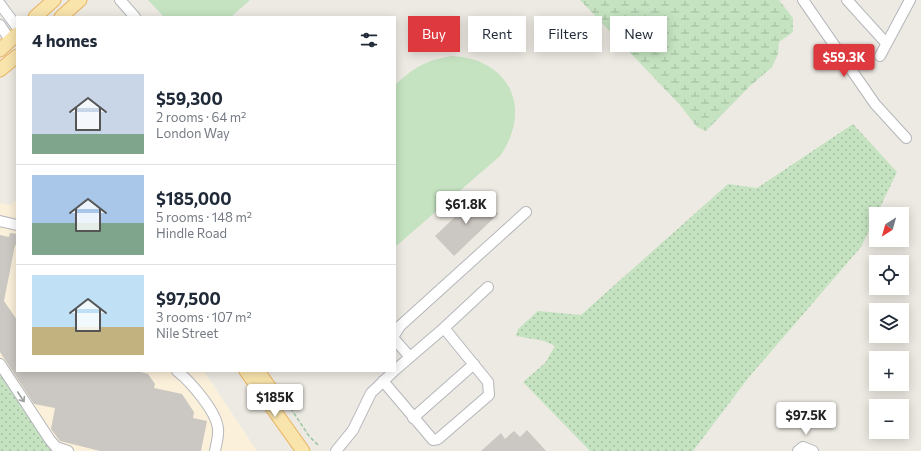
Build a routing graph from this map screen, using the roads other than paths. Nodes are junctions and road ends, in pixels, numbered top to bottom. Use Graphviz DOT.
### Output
graph roads {
  1 [pos="54,0"];
  2 [pos="80,0"];
  3 [pos="120,0"];
  4 [pos="802,0"];
  5 [pos="847,0"];
  6 [pos="908,1"];
  7 [pos="0,4"];
  8 [pos="37,16"];
  9 [pos="63,16"];
  10 [pos="134,16"];
  11 [pos="0,25"];
  12 [pos="16,26"];
  13 [pos="15,41"];
  14 [pos="886,43"];
  15 [pos="0,50"];
  16 [pos="880,56"];
  17 [pos="16,57"];
  18 [pos="0,70"];
  19 [pos="906,138"];
  20 [pos="526,212"];
  21 [pos="0,221"];
  22 [pos="16,225"];
  23 [pos="488,287"];
  24 [pos="444,328"];
  25 [pos="396,333"];
  26 [pos="396,341"];
  27 [pos="410,357"];
  28 [pos="0,364"];
  29 [pos="474,364"];
  30 [pos="396,369"];
  31 [pos="178,372"];
  32 [pos="247,372"];
  33 [pos="259,372"];
  34 [pos="393,372"];
  35 [pos="383,381"];
  36 [pos="413,418"];
  37 [pos="315,448"];
  38 [pos="799,449"];
  39 [pos="68,451"];
  40 [pos="215,451"];
  41 [pos="303,451"];
  42 [pos="336,451"];
  43 [pos="813,451"];
  1 -- 8 [label="main road"];
  2 -- 9 [label="main road"];
  3 -- 10 [label="street"];
  4 -- 19 [label="street"];
  5 -- 14 [label="street"];
  6 -- 14 [label="street"];
  7 -- 12 [label="street"];
  11 -- 13 [label="street"];
  13 -- 15 [label="main road"];
  14 -- 16 [label="street"];
  17 -- 18 [label="main road"];
  20 -- 25 [label="street"];
  21 -- 22 [label="street"];
  23 -- 24 [label="street"];
  24 -- 27 [label="street"];
  24 -- 29 [label="street"];
  26 -- 27 [label="street"];
  27 -- 30 [label="street"];
  28 -- 39 [label="street, one-way"];
  29 -- 36 [label="street"];
  29 -- 36 [label="street"];
  31 -- 40 [label="street"];
  32 -- 41 [label="main road"];
  33 -- 37 [label="main road"];
  34 -- 35 [label="street"];
  35 -- 36 [label="street"];
  35 -- 42 [label="street"];
  38 -- 43 [label="street"];
}
